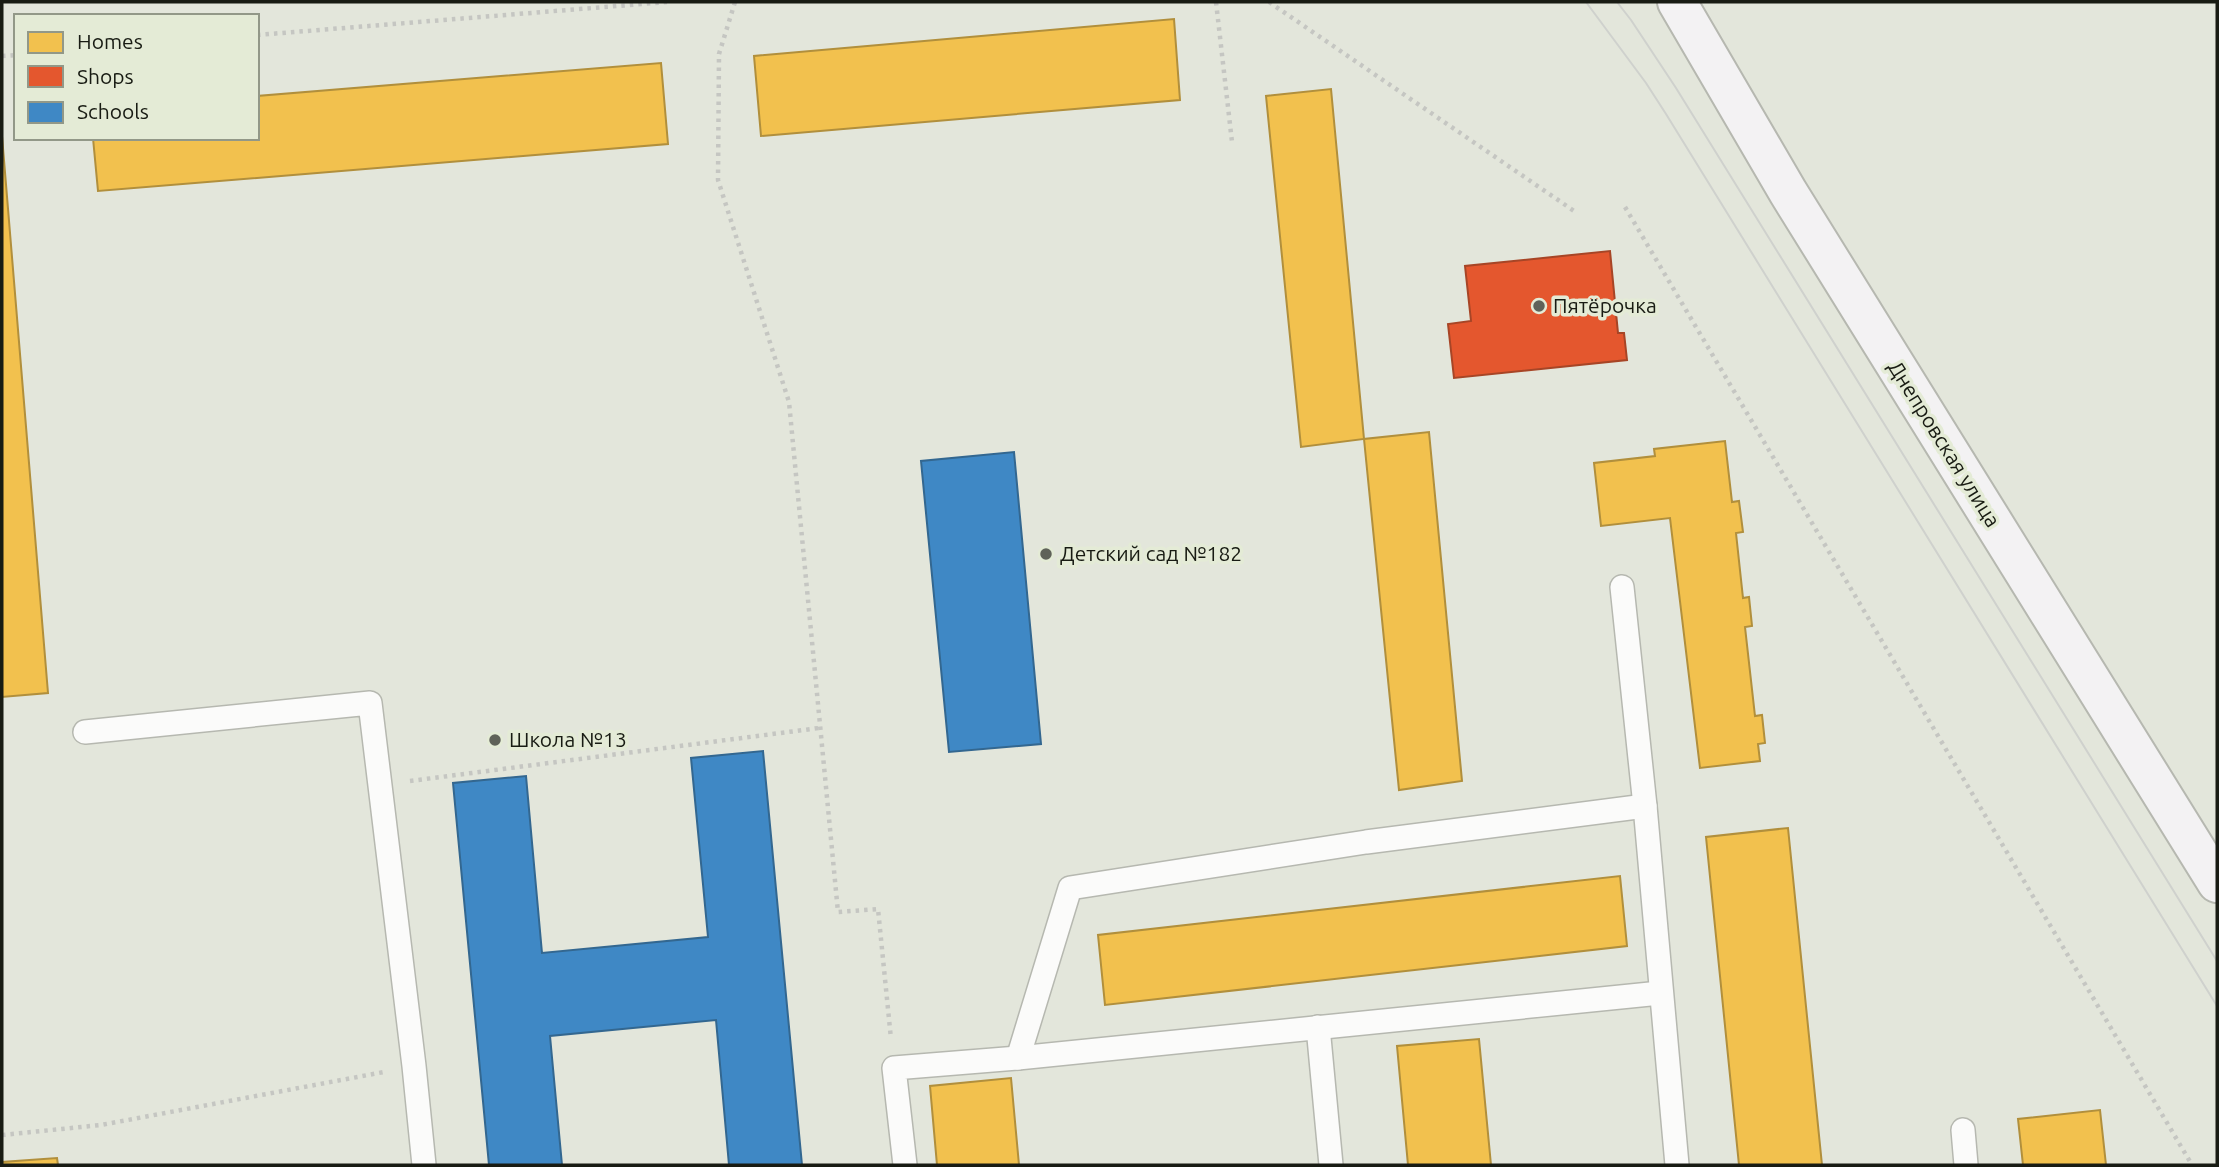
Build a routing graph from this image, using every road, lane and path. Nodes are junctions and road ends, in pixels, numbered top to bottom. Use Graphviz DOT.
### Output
graph roads {
  1 [pos="667,2"];
  2 [pos="735,2"];
  3 [pos="1216,2"];
  4 [pos="1269,2"];
  5 [pos="1677,2"];
  6 [pos="259,36"];
  7 [pos="1233,142"];
  8 [pos="1625,207"];
  9 [pos="1577,213"];
  10 [pos="1622,587"];
  11 [pos="819,728"];
  12 [pos="85,732"];
  13 [pos="379,785"];
  14 [pos="1645,806"];
  15 [pos="2217,883"];
  16 [pos="1660,993"];
  17 [pos="1318,1027"];
  18 [pos="1018,1058"];
  19 [pos="414,1066"];
  20 [pos="894,1068"];
  21 [pos="1963,1130"];
  22 [pos="2,1135"];
  23 [pos="424,1165"];
  24 [pos="905,1165"];
  25 [pos="1331,1165"];
  26 [pos="1677,1165"];
  27 [pos="1966,1165"];
  28 [pos="2192,1165"];
  1 -- 6 [label="path"];
  2 -- 11 [label="path"];
  3 -- 7 [label="path"];
  4 -- 9 [label="path"];
  5 -- 15 [label="street, Днепровская улица"];
  8 -- 28 [label="path"];
  10 -- 14 [label="lane"];
  11 -- 13 [label="path"];
  11 -- 20 [label="path"];
  12 -- 13 [label="lane"];
  13 -- 19 [label="lane"];
  14 -- 16 [label="lane"];
  14 -- 18 [label="lane"];
  16 -- 17 [label="lane"];
  16 -- 26 [label="lane"];
  17 -- 18 [label="lane"];
  17 -- 25 [label="lane"];
  18 -- 20 [label="lane"];
  19 -- 22 [label="path"];
  19 -- 23 [label="lane"];
  20 -- 24 [label="lane"];
  21 -- 27 [label="lane"];
}
